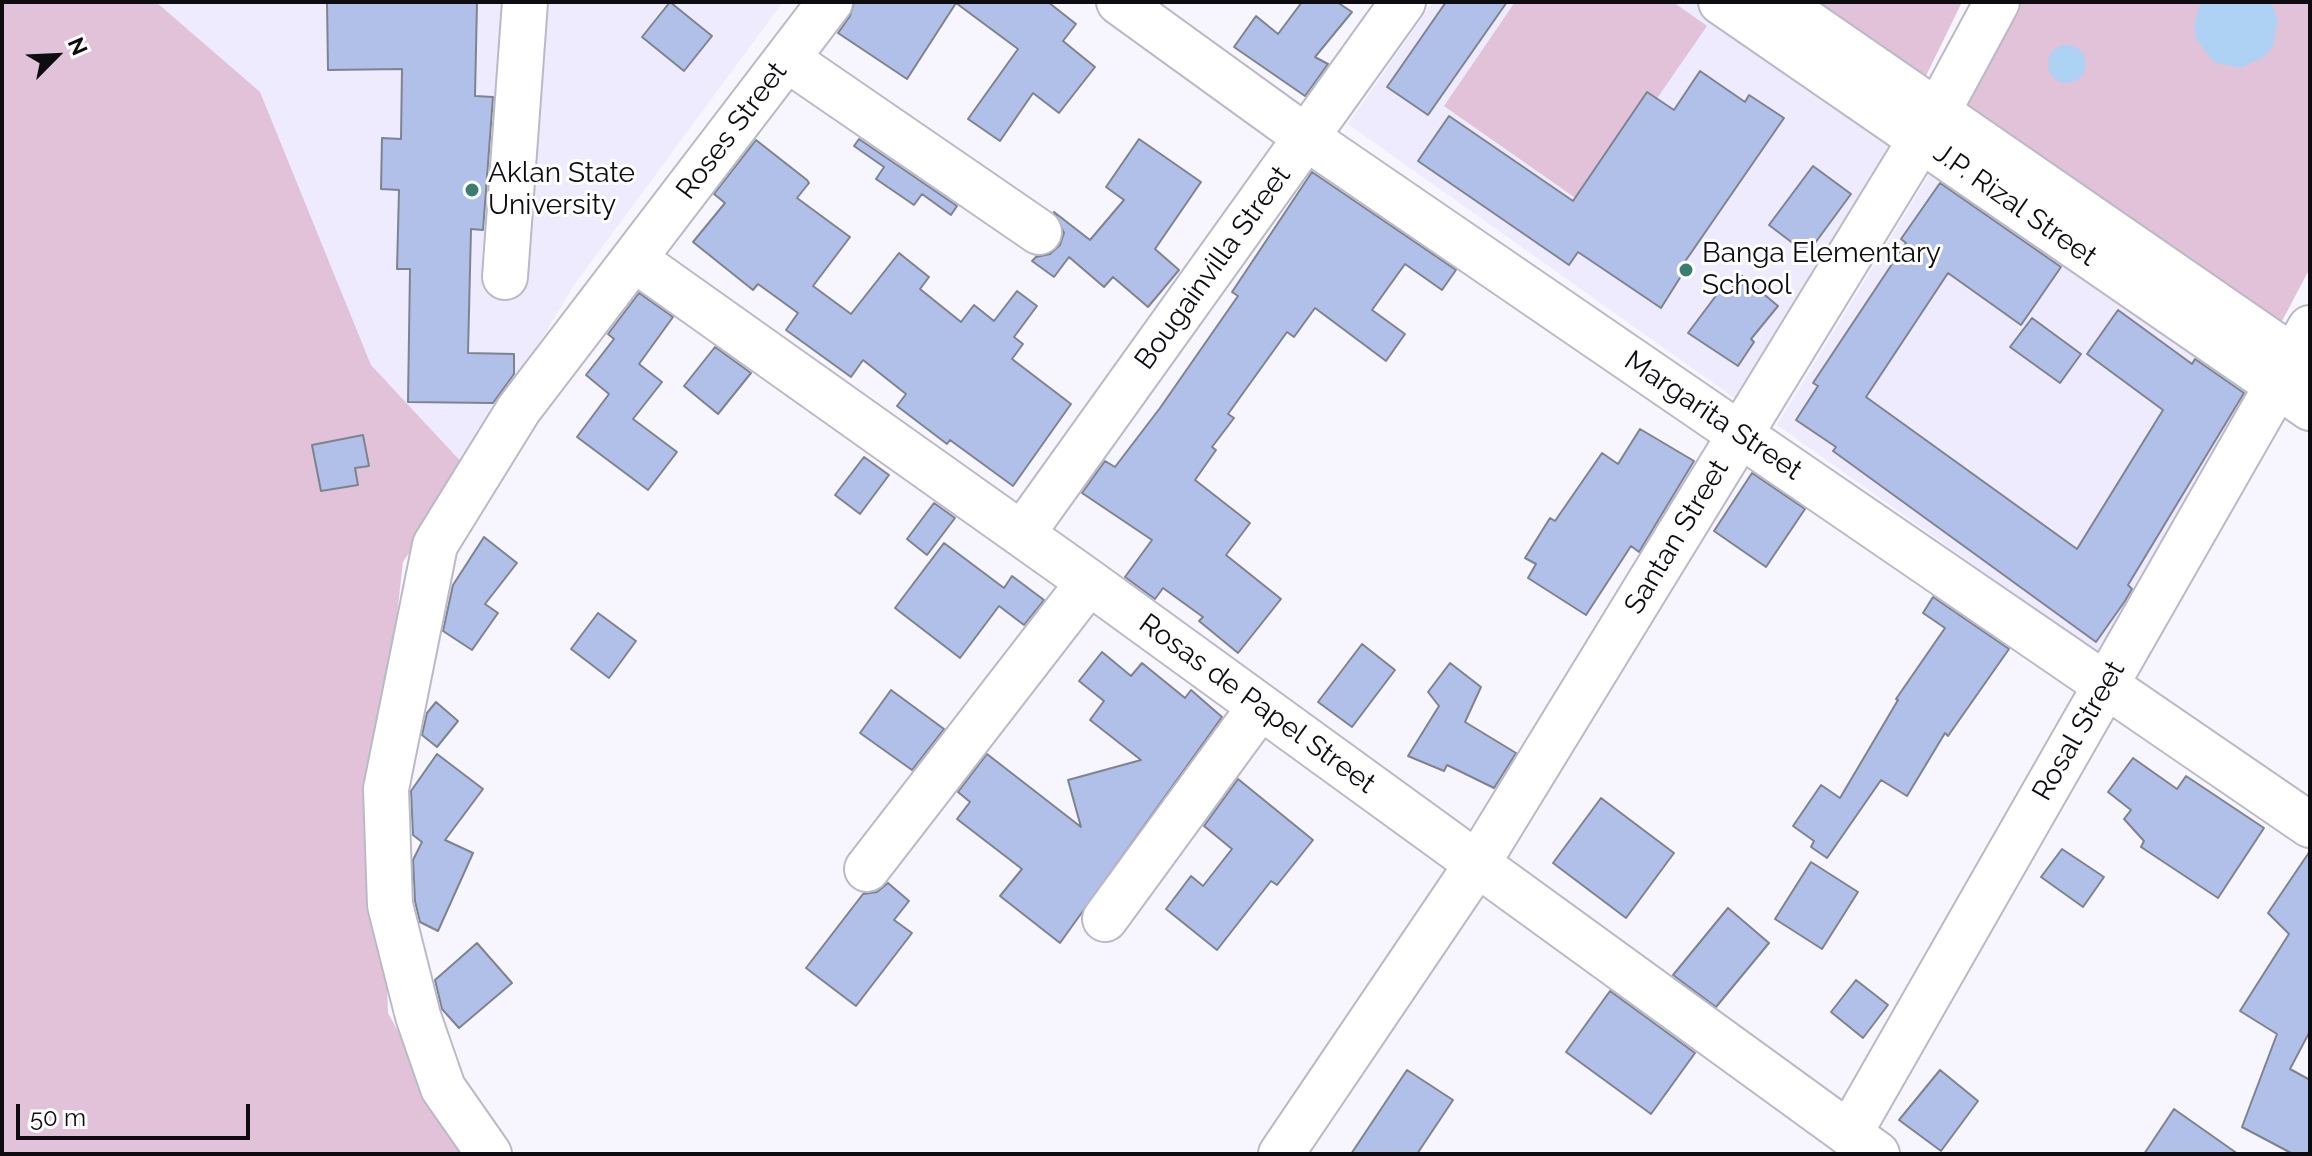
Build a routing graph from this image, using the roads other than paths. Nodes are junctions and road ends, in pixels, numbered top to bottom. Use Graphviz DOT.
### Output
graph roads {
  1 [pos="525,2"];
  2 [pos="830,2"];
  3 [pos="1119,2"];
  4 [pos="1403,2"];
  5 [pos="1721,2"];
  6 [pos="1778,2"];
  7 [pos="1997,2"];
  8 [pos="787,59"];
  9 [pos="1929,126"];
  10 [pos="1307,138"];
  11 [pos="1039,232"];
  12 [pos="634,259"];
  13 [pos="505,277"];
  14 [pos="2300,370"];
  15 [pos="1740,435"];
  16 [pos="1022,534"];
  17 [pos="1089,582"];
  18 [pos="2106,685"];
  19 [pos="1260,707"];
  20 [pos="2310,825"];
  21 [pos="1477,864"];
  22 [pos="867,869"];
  23 [pos="1105,919"];
  24 [pos="1863,1144"];
  25 [pos="489,1154"];
  26 [pos="1281,1154"];
  1 -- 13 [label="street"];
  2 -- 8 [label="street, Roses Street"];
  3 -- 10 [label="street, Margarita Street"];
  4 -- 10 [label="street, Bougainvilla Street"];
  5 -- 9 [label="street, J.P. Rizal Street"];
  6 -- 9 [label="street, J.P. Rizal Street"];
  7 -- 9 [label="street, Santan Street"];
  8 -- 11 [label="street"];
  8 -- 12 [label="street, Roses Street"];
  9 -- 14 [label="street, J.P. Rizal Street"];
  9 -- 15 [label="street, Santan Street"];
  10 -- 15 [label="street, Margarita Street"];
  10 -- 16 [label="street, Bougainvilla Street"];
  12 -- 16 [label="street, Rosas de Papel Street"];
  12 -- 25 [label="street, Roses Street"];
  14 -- 18 [label="street, Rosal Street"];
  15 -- 18 [label="street, Margarita Street"];
  15 -- 21 [label="street, Santan Street"];
  16 -- 17 [label="street, Rosas de Papel Street"];
  17 -- 19 [label="street, Rosas de Papel Street"];
  17 -- 22 [label="street"];
  18 -- 20 [label="street, Margarita Street"];
  18 -- 24 [label="street, Rosal Street"];
  19 -- 21 [label="street, Rosas de Papel Street"];
  19 -- 23 [label="street"];
  21 -- 24 [label="street, Rosas de Papel Street"];
  21 -- 26 [label="street, Santan Street"];
}
